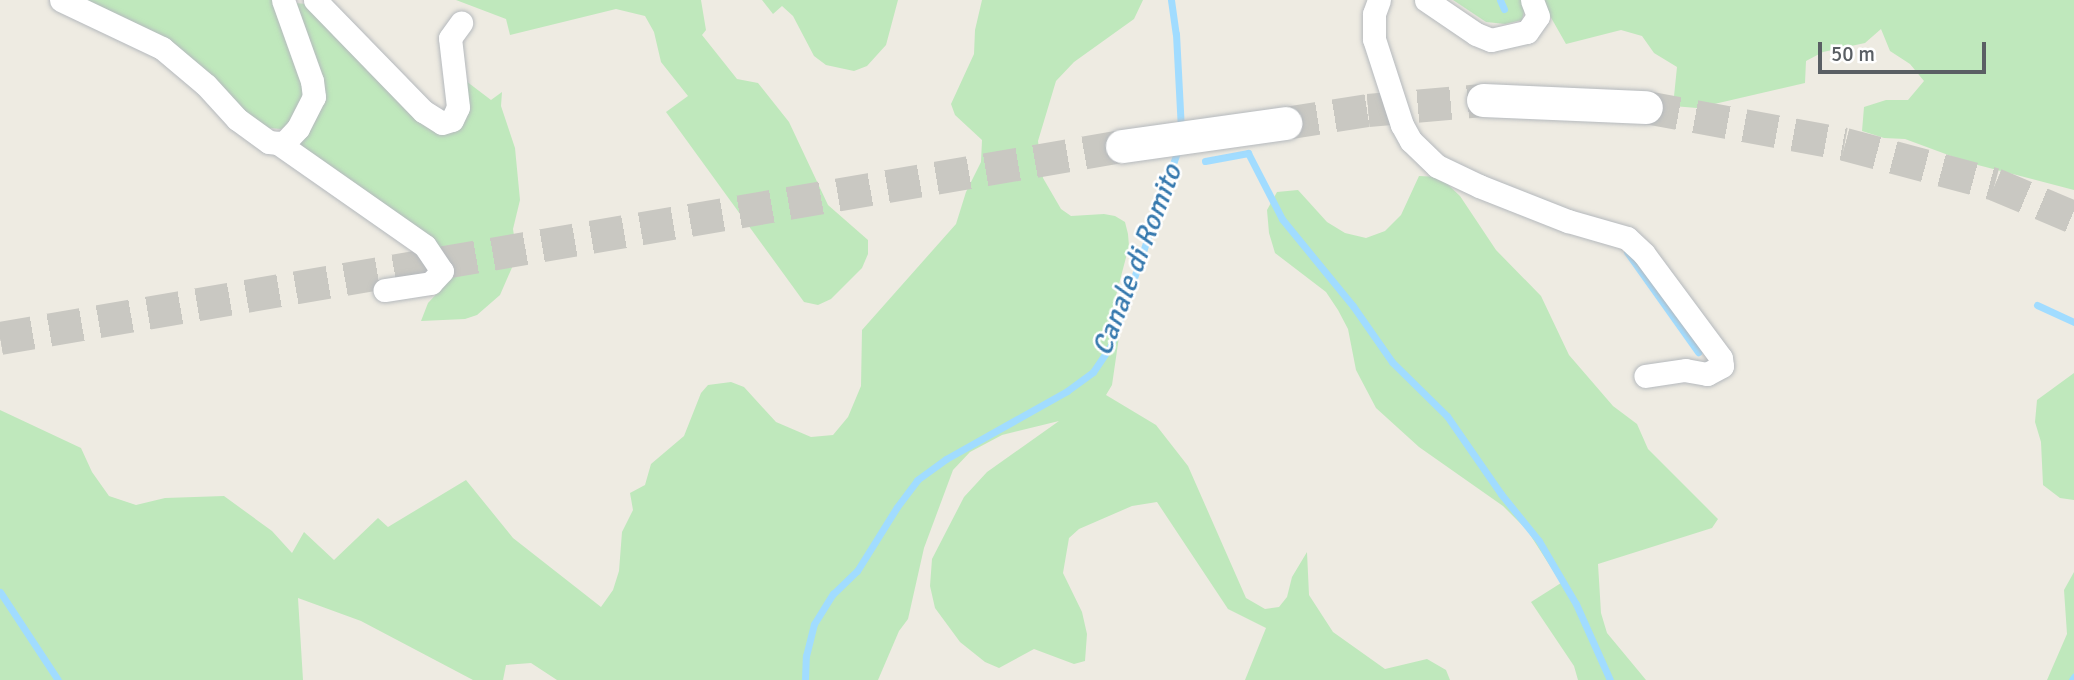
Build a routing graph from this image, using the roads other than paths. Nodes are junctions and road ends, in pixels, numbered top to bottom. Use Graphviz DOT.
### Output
graph roads {
  1 [pos="61,0"];
  2 [pos="283,0"];
  3 [pos="315,0"];
  4 [pos="1379,0"];
  5 [pos="1426,0"];
  6 [pos="1532,0"];
  7 [pos="461,23"];
  8 [pos="1483,100"];
  9 [pos="1646,107"];
  10 [pos="1285,123"];
  11 [pos="278,144"];
  12 [pos="1122,146"];
  13 [pos="385,290"];
  14 [pos="1645,376"];
  1 -- 11 [label="street"];
  2 -- 11 [label="street"];
  3 -- 7 [label="street"];
  4 -- 14 [label="street"];
  5 -- 6 [label="street"];
  8 -- 9 [label="main road"];
  10 -- 12 [label="main road"];
  11 -- 13 [label="street"];
}
